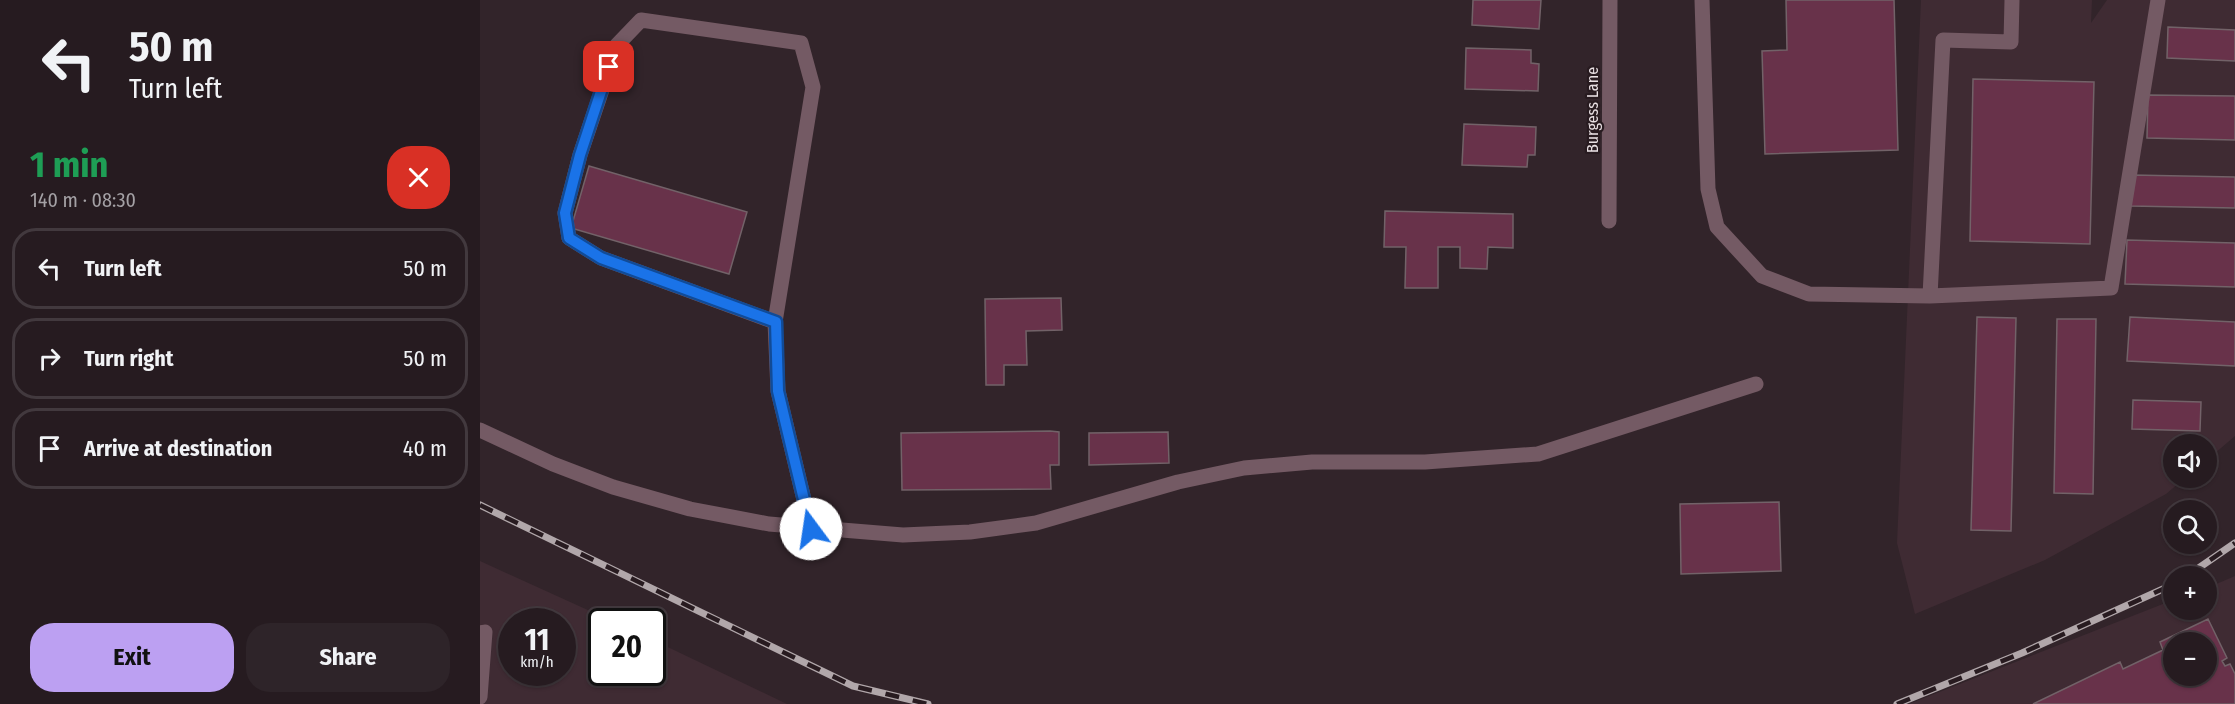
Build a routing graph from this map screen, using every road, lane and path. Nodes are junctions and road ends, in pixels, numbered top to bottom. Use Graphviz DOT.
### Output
graph roads {
  1 [pos="1610,0"];
  2 [pos="1702,0"];
  3 [pos="2012,0"];
  4 [pos="2158,0"];
  5 [pos="1609,221"];
  6 [pos="1930,296"];
  7 [pos="776,322"];
  8 [pos="1756,384"];
  9 [pos="480,430"];
  10 [pos="811,529"];
  11 [pos="480,633"];
  12 [pos="480,697"];
  1 -- 5 [label="street, Burgess Lane"];
  2 -- 6 [label="street"];
  3 -- 6 [label="street"];
  4 -- 6 [label="street"];
  7 -- 7 [label="street"];
  7 -- 10 [label="street"];
  8 -- 10 [label="street"];
  9 -- 10 [label="street"];
  11 -- 12 [label="street"];
}
